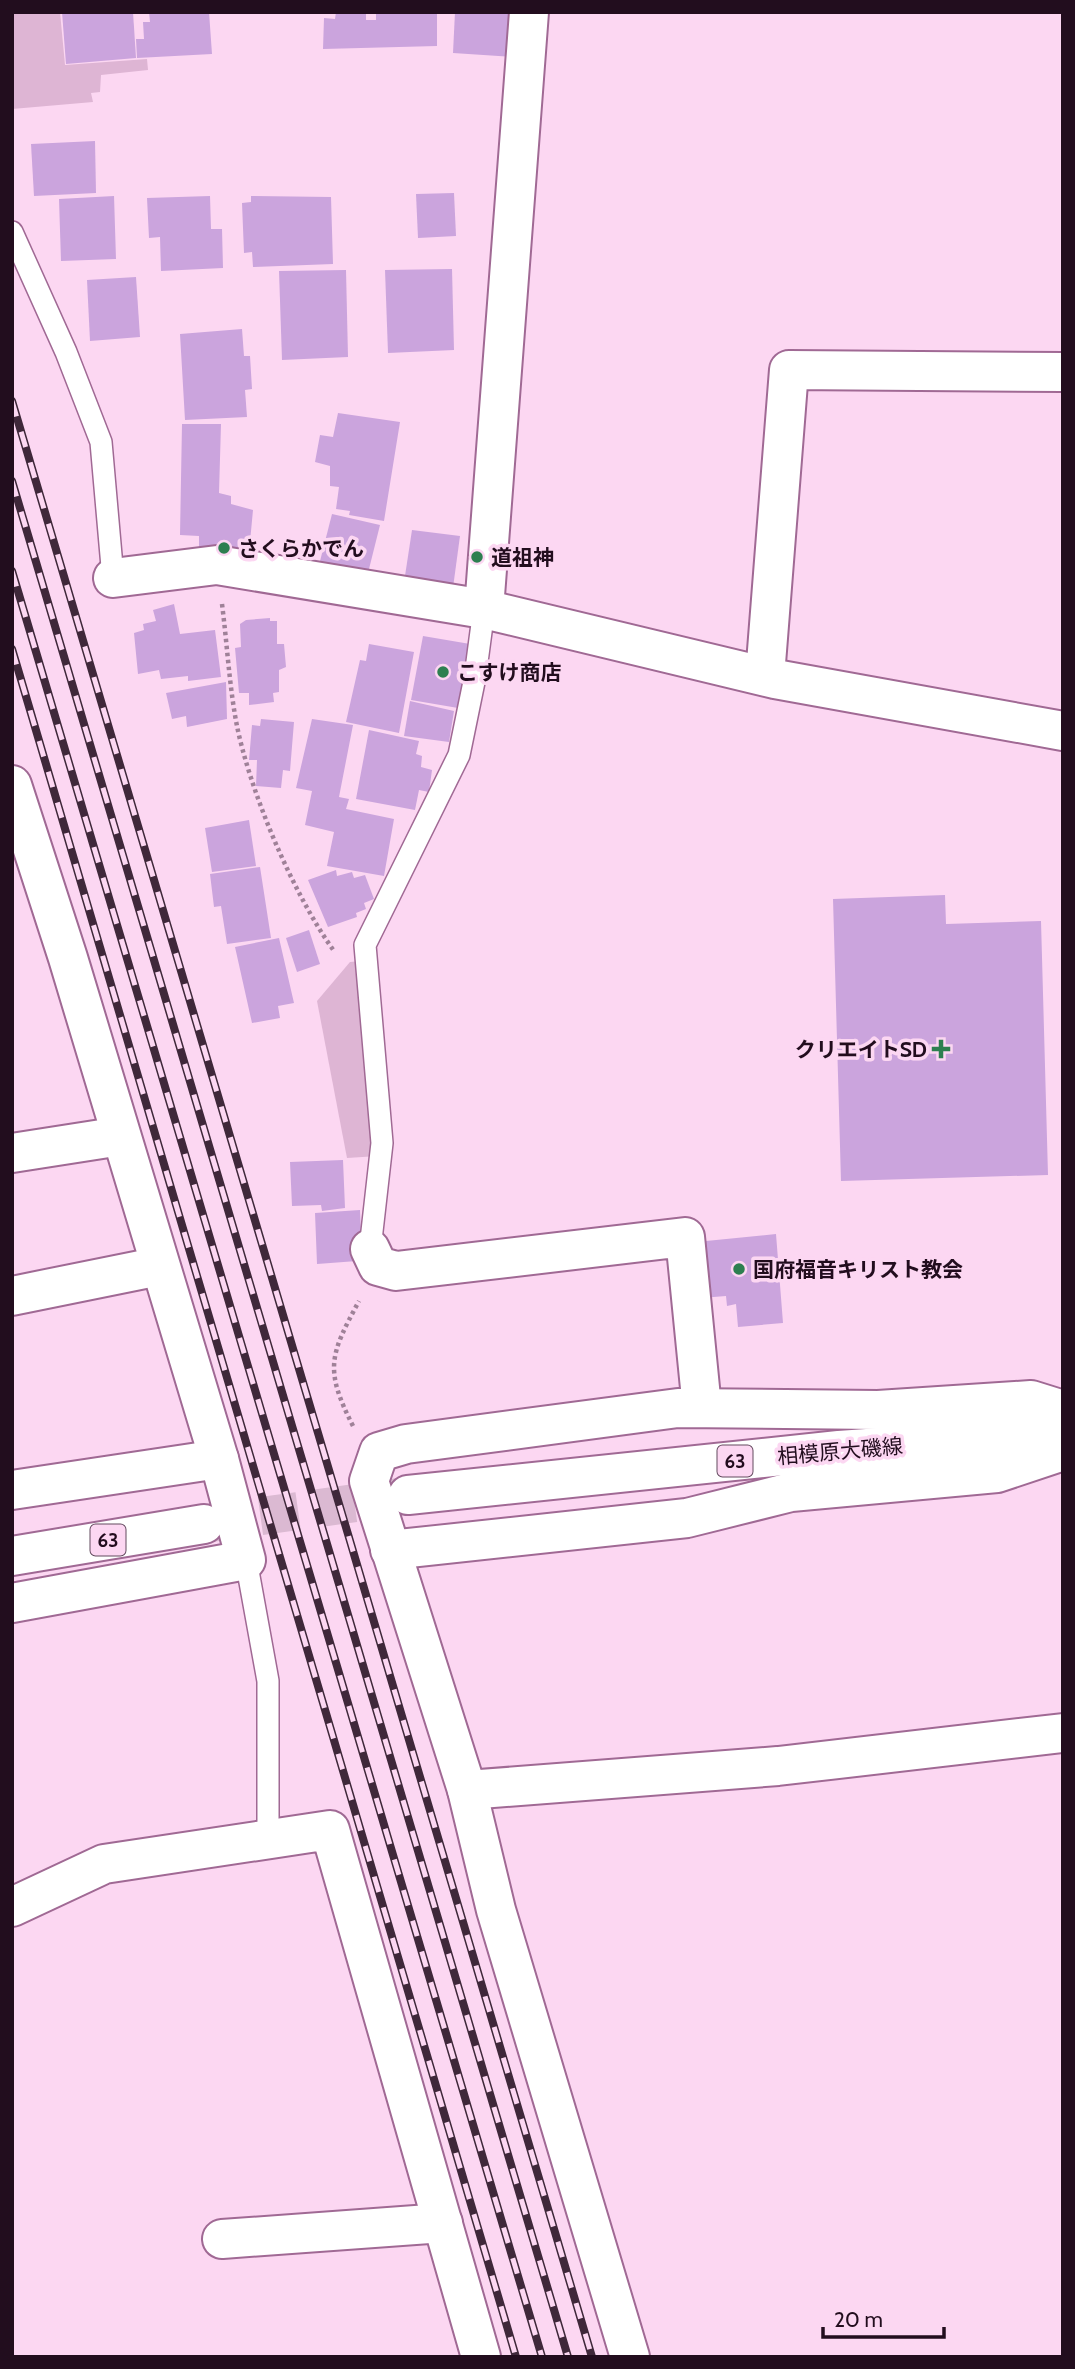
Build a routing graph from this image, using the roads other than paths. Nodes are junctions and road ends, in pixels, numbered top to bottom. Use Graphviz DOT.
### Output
graph roads {
  1 [pos="529,12"];
  2 [pos="12,232"];
  3 [pos="1063,372"];
  4 [pos="113,578"];
  5 [pos="484,609"];
  6 [pos="765,676"];
  7 [pos="1063,731"];
  8 [pos="12,785"];
  9 [pos="121,1136"];
  10 [pos="12,1153"];
  11 [pos="374,1258"];
  12 [pos="160,1266"];
  13 [pos="12,1296"];
  14 [pos="702,1408"];
  15 [pos="1063,1410"];
  16 [pos="1063,1434"];
  17 [pos="1063,1451"];
  18 [pos="219,1459"];
  19 [pos="12,1490"];
  20 [pos="408,1496"];
  21 [pos="204,1524"];
  22 [pos="390,1550"];
  23 [pos="12,1556"];
  24 [pos="246,1560"];
  25 [pos="12,1603"];
  26 [pos="1063,1733"];
  27 [pos="467,1790"];
  28 [pos="268,1840"];
  29 [pos="12,1907"];
  30 [pos="443,2223"];
  31 [pos="222,2239"];
  32 [pos="481,2357"];
  33 [pos="630,2357"];
  1 -- 5 [label="street"];
  2 -- 4 [label="lane"];
  3 -- 6 [label="street"];
  4 -- 5 [label="street"];
  5 -- 6 [label="street"];
  5 -- 11 [label="lane"];
  6 -- 7 [label="street"];
  8 -- 9 [label="street"];
  9 -- 10 [label="street"];
  9 -- 12 [label="street"];
  11 -- 14 [label="street"];
  12 -- 13 [label="street"];
  12 -- 18 [label="street"];
  14 -- 15 [label="street"];
  14 -- 22 [label="street"];
  16 -- 20 [label="street, 相模原大磯線 / 63"];
  17 -- 22 [label="street"];
  18 -- 19 [label="street"];
  18 -- 24 [label="street"];
  21 -- 23 [label="street, 63"];
  22 -- 27 [label="street"];
  24 -- 25 [label="street"];
  24 -- 28 [label="lane"];
  26 -- 27 [label="street"];
  27 -- 33 [label="street"];
  28 -- 29 [label="street"];
  28 -- 30 [label="street"];
  30 -- 31 [label="street"];
  30 -- 32 [label="street"];
}
